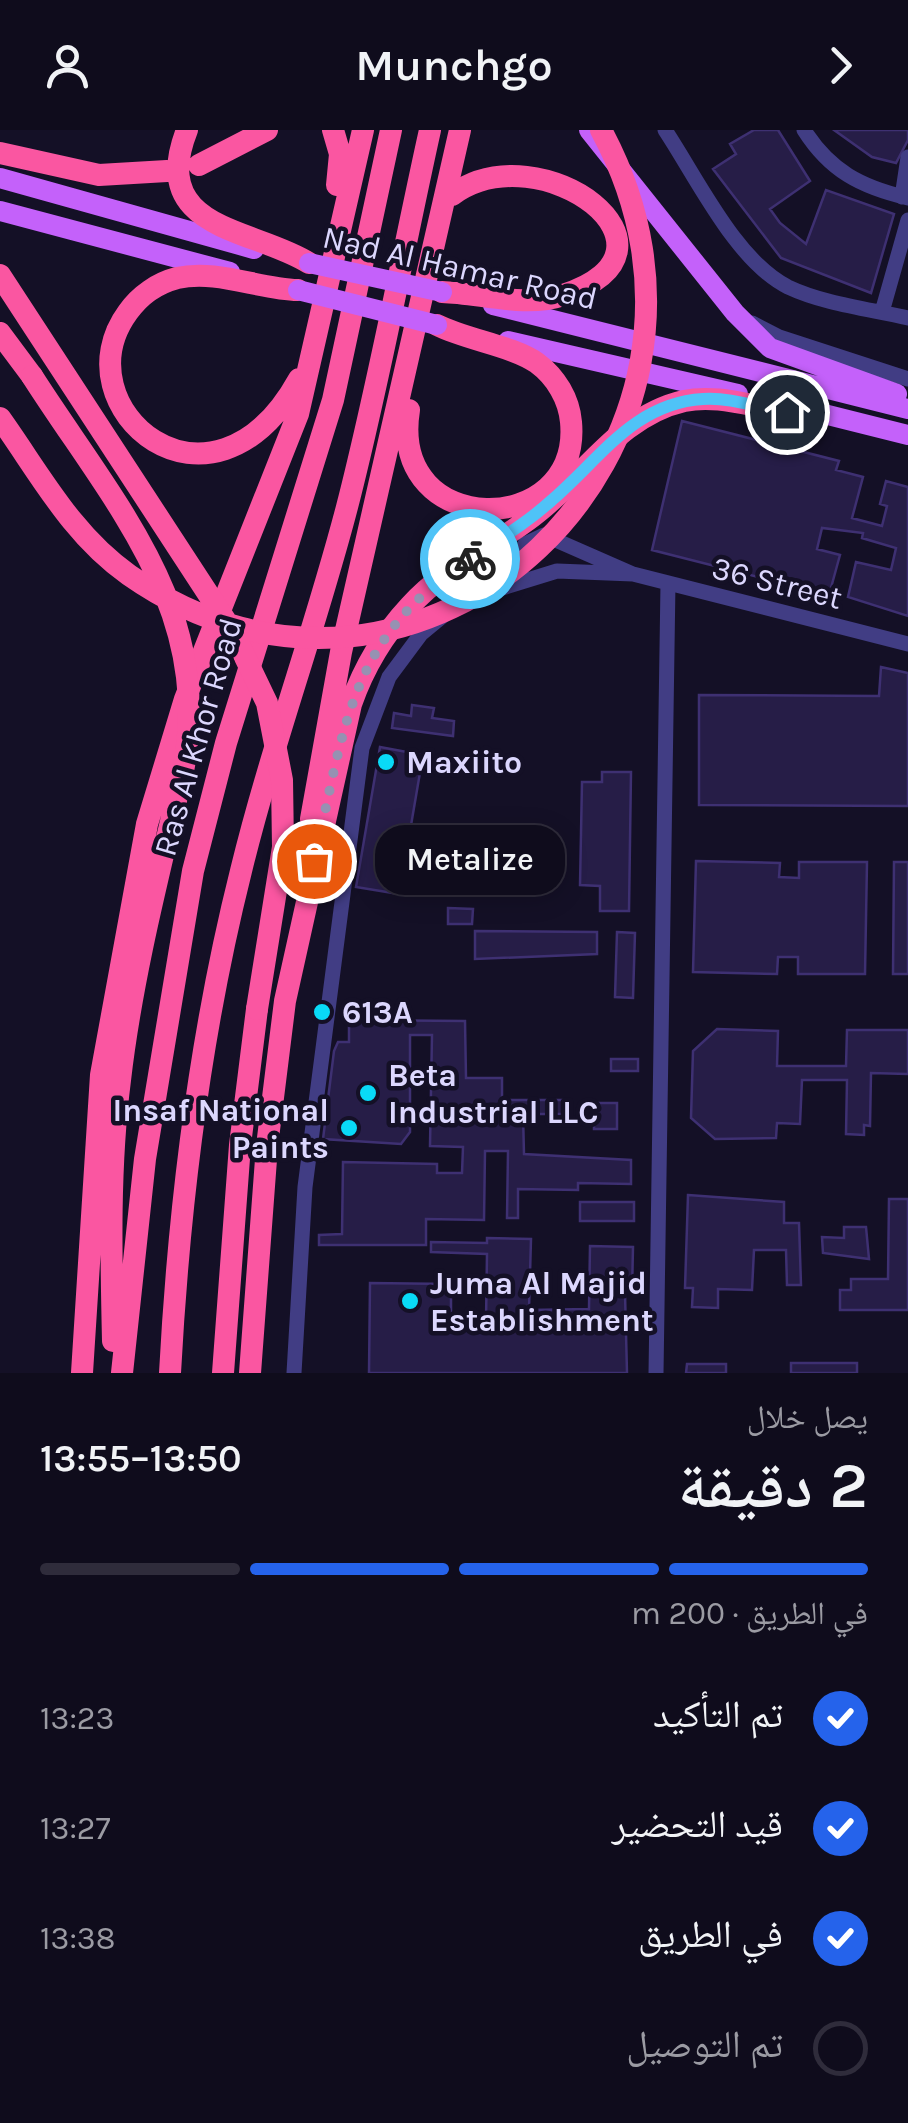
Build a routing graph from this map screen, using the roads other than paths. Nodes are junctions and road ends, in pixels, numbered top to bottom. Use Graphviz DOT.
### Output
graph roads {
  1 [pos="188,130"];
  2 [pos="267,130"];
  3 [pos="333,130"];
  4 [pos="364,130"];
  5 [pos="392,130"];
  6 [pos="430,130"];
  7 [pos="460,130"];
  8 [pos="601,130"];
  9 [pos="665,130"];
  10 [pos="804,130"];
  11 [pos="581,138"];
  12 [pos="0,152"];
  13 [pos="908,157"];
  14 [pos="475,160"];
  15 [pos="199,165"];
  16 [pos="166,172"];
  17 [pos="905,177"];
  18 [pos="0,178"];
  19 [pos="905,198"];
  20 [pos="0,211"];
  21 [pos="908,220"];
  22 [pos="338,233"];
  23 [pos="434,235"];
  24 [pos="309,264"];
  25 [pos="0,275"];
  26 [pos="298,290"];
  27 [pos="442,292"];
  28 [pos="724,296"];
  29 [pos="882,312"];
  30 [pos="908,318"];
  31 [pos="438,325"];
  32 [pos="0,332"];
  33 [pos="411,343"];
  34 [pos="312,348"];
  35 [pos="908,379"];
  36 [pos="908,398"];
  37 [pos="908,410"];
  38 [pos="812,411"];
  39 [pos="0,418"];
  40 [pos="908,435"];
  41 [pos="633,574"];
  42 [pos="538,575"];
  43 [pos="668,583"];
  44 [pos="908,644"];
  45 [pos="303,908"];
  46 [pos="82,1373"];
  47 [pos="114,1373"];
  48 [pos="122,1373"];
  49 [pos="170,1373"];
  50 [pos="223,1373"];
  51 [pos="250,1373"];
  52 [pos="294,1373"];
  53 [pos="656,1373"];
  1 -- 24 [label="highway"];
  2 -- 15 [label="highway"];
  3 -- 22 [label="highway"];
  4 -- 22 [label="highway"];
  5 -- 48 [label="highway, Ras Al Khor Road"];
  6 -- 49 [label="highway"];
  7 -- 23 [label="highway"];
  8 -- 39 [label="highway, bridge"];
  9 -- 29 [label="street"];
  10 -- 19 [label="street"];
  11 -- 27 [label="highway"];
  11 -- 28 [label="main road"];
  12 -- 16 [label="highway"];
  13 -- 17 [label="street"];
  14 -- 23 [label="highway"];
  17 -- 19 [label="street"];
  18 -- 24 [label="main road, Nad Al Hamar Road"];
  20 -- 26 [label="main road, Nad Al Hamar Road"];
  21 -- 29 [label="street"];
  22 -- 34 [label="highway"];
  23 -- 33 [label="highway"];
  24 -- 27 [label="main road, Nad Al Hamar Road, bridge"];
  25 -- 50 [label="highway, bridge"];
  26 -- 31 [label="main road, Nad Al Hamar Road, bridge"];
  26 -- 34 [label="highway"];
  27 -- 37 [label="main road, Nad Al Hamar Road"];
  28 -- 35 [label="street"];
  28 -- 36 [label="main road"];
  29 -- 30 [label="street"];
  31 -- 33 [label="highway"];
  31 -- 38 [label="main road, Nad Al Hamar Road"];
  32 -- 47 [label="highway, bridge"];
  33 -- 45 [label="highway"];
  34 -- 46 [label="highway"];
  38 -- 40 [label="main road, Nad Al Hamar Road"];
  38 -- 45 [label="highway"];
  41 -- 42 [label="street"];
  41 -- 42 [label="street"];
  41 -- 43 [label="street, 36 Street"];
  42 -- 52 [label="street"];
  43 -- 44 [label="street, 36 Street"];
  43 -- 53 [label="street"];
  45 -- 51 [label="highway"];
}
